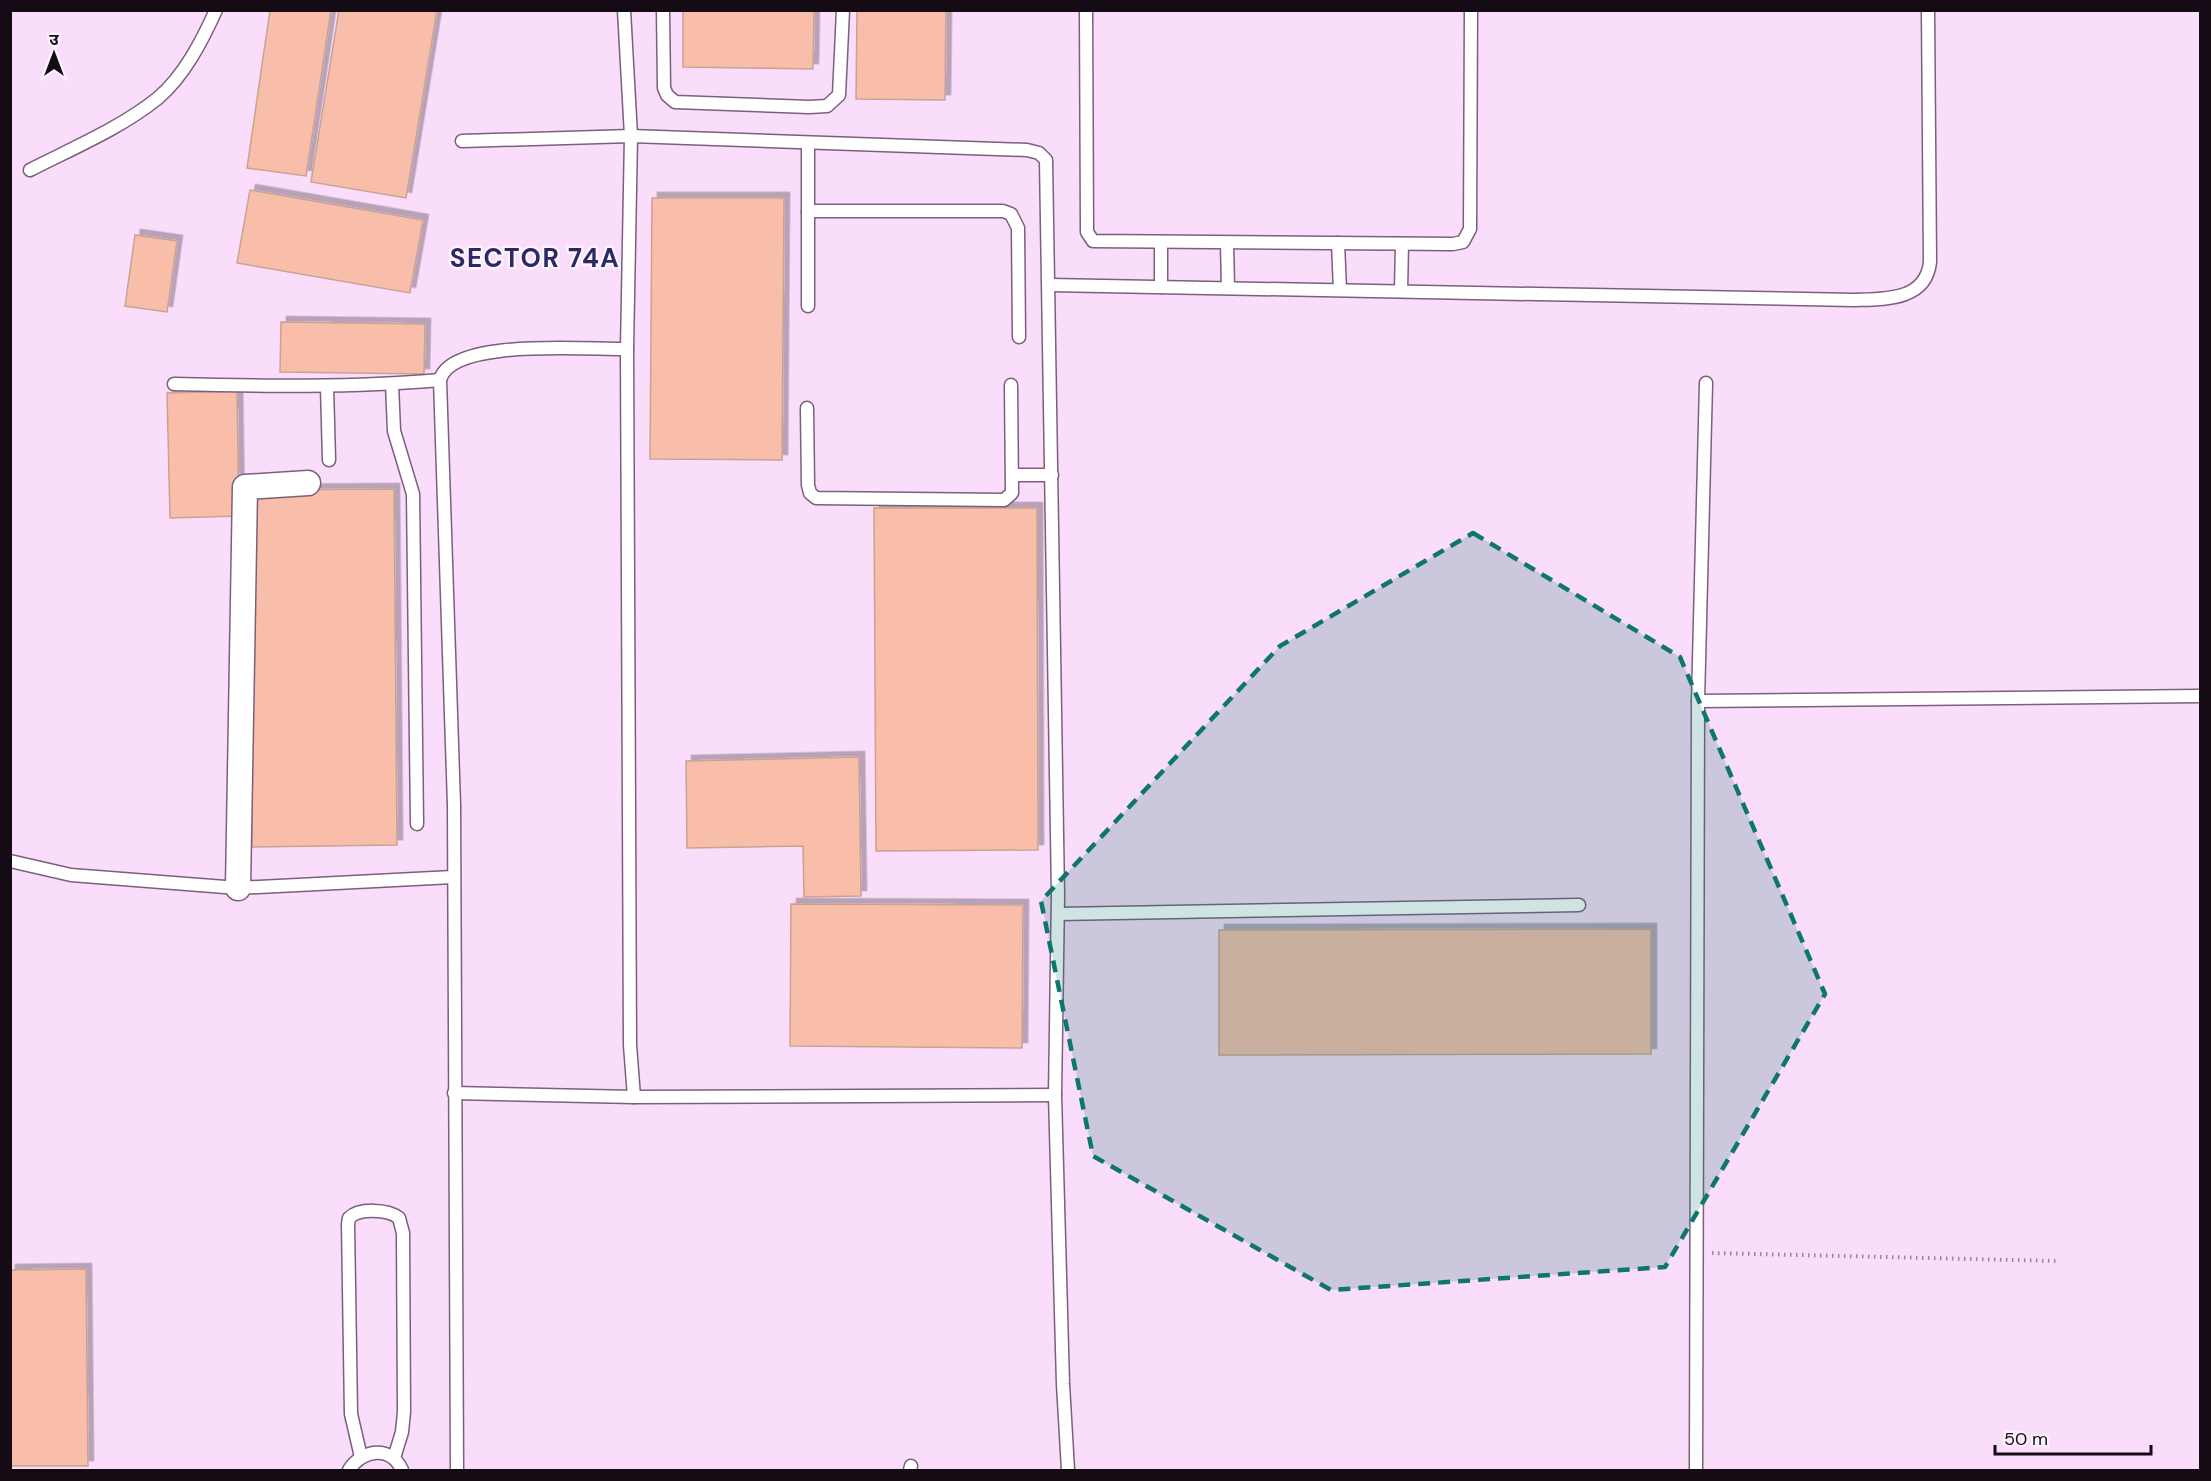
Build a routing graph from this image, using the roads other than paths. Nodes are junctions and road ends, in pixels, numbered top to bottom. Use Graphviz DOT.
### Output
graph roads {
  1 [pos="216,10"];
  2 [pos="624,10"];
  3 [pos="663,10"];
  4 [pos="843,10"];
  5 [pos="1086,10"];
  6 [pos="1471,10"];
  7 [pos="1928,10"];
  8 [pos="631,136"];
  9 [pos="462,141"];
  10 [pos="808,143"];
  11 [pos="30,170"];
  12 [pos="808,211"];
  13 [pos="1161,242"];
  14 [pos="1227,243"];
  15 [pos="1338,243"];
  16 [pos="1402,244"];
  17 [pos="1050,285"];
  18 [pos="1161,287"];
  19 [pos="1228,288"];
  20 [pos="1340,290"];
  21 [pos="1401,291"];
  22 [pos="808,306"];
  23 [pos="1019,337"];
  24 [pos="627,349"];
  25 [pos="440,380"];
  26 [pos="1706,383"];
  27 [pos="174,384"];
  28 [pos="392,384"];
  29 [pos="1011,385"];
  30 [pos="327,386"];
  31 [pos="807,408"];
  32 [pos="329,460"];
  33 [pos="1012,475"];
  34 [pos="1052,475"];
  35 [pos="308,483"];
  36 [pos="2200,696"];
  37 [pos="1698,701"];
  38 [pos="417,824"];
  39 [pos="10,861"];
  40 [pos="453,877"];
  41 [pos="238,888"];
  42 [pos="1579,905"];
  43 [pos="1058,914"];
  44 [pos="454,1093"];
  45 [pos="1055,1095"];
  46 [pos="634,1097"];
  47 [pos="361,1457"];
  48 [pos="394,1458"];
  49 [pos="350,1470"];
  50 [pos="402,1470"];
  51 [pos="457,1470"];
  52 [pos="1068,1470"];
  53 [pos="1696,1470"];
  1 -- 11 [label="lane"];
  2 -- 8 [label="lane"];
  3 -- 4 [label="lane"];
  5 -- 13 [label="lane"];
  6 -- 16 [label="lane"];
  7 -- 21 [label="lane"];
  8 -- 9 [label="lane"];
  8 -- 10 [label="lane"];
  8 -- 24 [label="lane"];
  10 -- 12 [label="lane"];
  10 -- 17 [label="lane"];
  12 -- 22 [label="lane"];
  12 -- 23 [label="lane"];
  13 -- 14 [label="lane"];
  13 -- 18 [label="lane"];
  14 -- 15 [label="lane"];
  14 -- 19 [label="lane"];
  15 -- 16 [label="lane"];
  15 -- 20 [label="lane"];
  16 -- 21 [label="lane"];
  17 -- 18 [label="lane"];
  17 -- 34 [label="lane"];
  18 -- 19 [label="lane"];
  19 -- 20 [label="lane"];
  20 -- 21 [label="lane"];
  24 -- 25 [label="lane"];
  24 -- 46 [label="lane"];
  25 -- 28 [label="lane"];
  25 -- 40 [label="lane"];
  26 -- 37 [label="lane"];
  27 -- 30 [label="lane"];
  28 -- 30 [label="lane"];
  28 -- 38 [label="lane"];
  29 -- 33 [label="lane"];
  30 -- 32 [label="lane"];
  31 -- 33 [label="lane"];
  33 -- 34 [label="lane"];
  34 -- 43 [label="lane"];
  35 -- 41 [label="street"];
  36 -- 37 [label="lane"];
  37 -- 53 [label="lane"];
  39 -- 41 [label="lane"];
  40 -- 41 [label="lane"];
  40 -- 44 [label="lane"];
  42 -- 43 [label="lane"];
  43 -- 45 [label="lane"];
  44 -- 46 [label="lane"];
  44 -- 51 [label="lane"];
  45 -- 46 [label="lane"];
  45 -- 52 [label="lane"];
  47 -- 48 [label="lane"];
  47 -- 48 [label="lane"];
  47 -- 49 [label="lane"];
  48 -- 50 [label="lane"];
}
